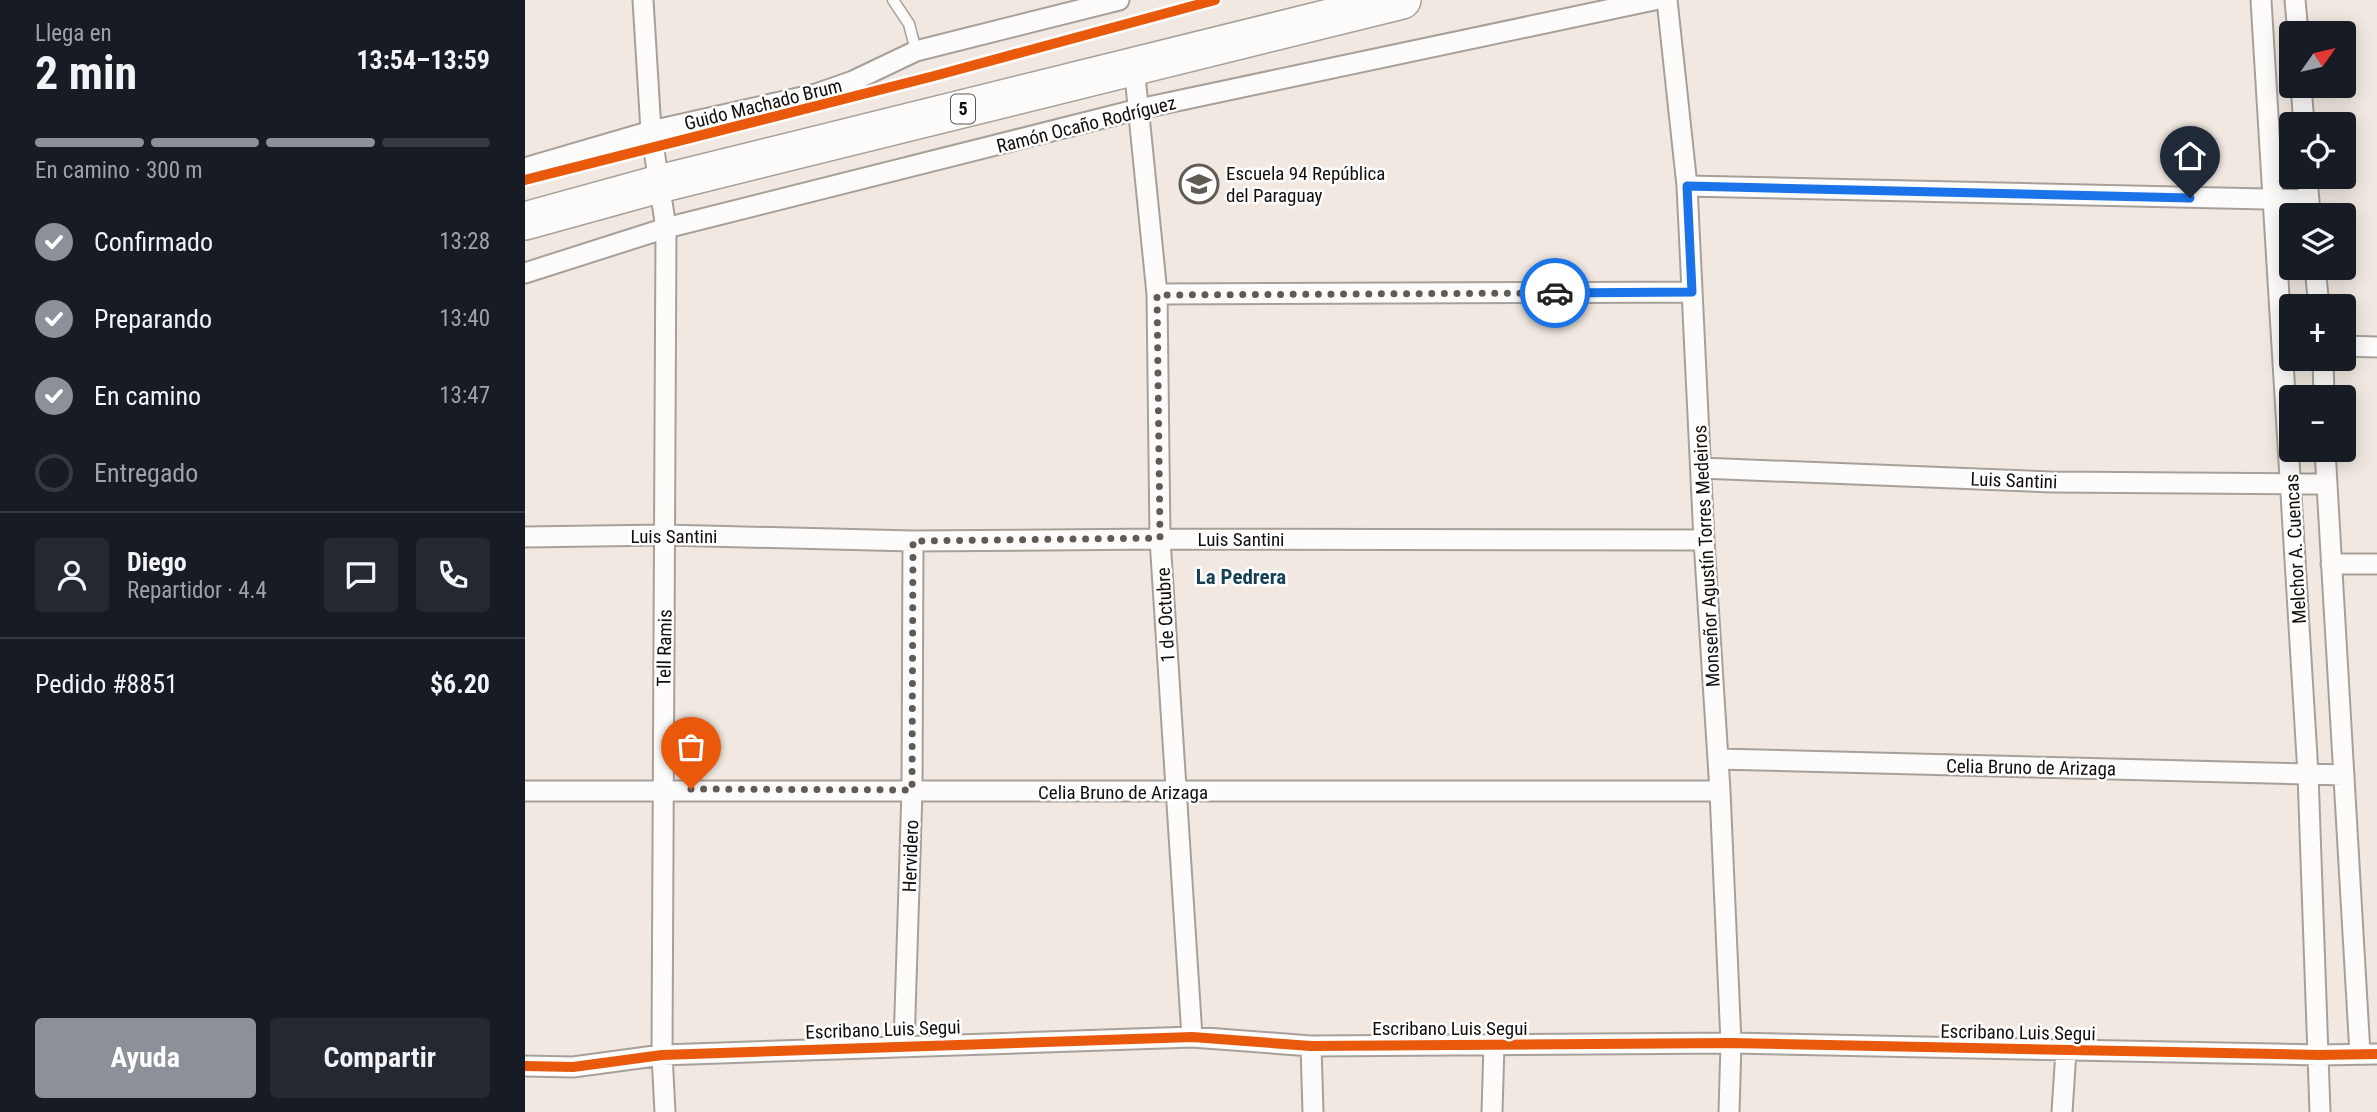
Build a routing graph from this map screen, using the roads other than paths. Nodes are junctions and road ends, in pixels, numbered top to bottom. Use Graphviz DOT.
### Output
graph roads {
  1 [pos="643,0"];
  2 [pos="893,0"];
  3 [pos="1119,0"];
  4 [pos="1402,0"];
  5 [pos="1654,0"];
  6 [pos="1667,0"];
  7 [pos="2261,0"];
  8 [pos="2295,0"];
  9 [pos="2297,21"];
  10 [pos="916,51"];
  11 [pos="1134,66"];
  12 [pos="1139,109"];
  13 [pos="651,131"];
  14 [pos="525,168"];
  15 [pos="659,184"];
  16 [pos="1687,186"];
  17 [pos="2274,200"];
  18 [pos="2288,203"];
  19 [pos="525,221"];
  20 [pos="666,228"];
  21 [pos="525,273"];
  22 [pos="1692,292"];
  23 [pos="1157,295"];
  24 [pos="2356,346"];
  25 [pos="2377,347"];
  26 [pos="2325,462"];
  27 [pos="1701,468"];
  28 [pos="2291,484"];
  29 [pos="2326,484"];
  30 [pos="665,535"];
  31 [pos="525,537"];
  32 [pos="1160,538"];
  33 [pos="1704,540"];
  34 [pos="913,541"];
  35 [pos="2332,564"];
  36 [pos="2377,564"];
  37 [pos="1719,759"];
  38 [pos="2308,774"];
  39 [pos="2344,775"];
  40 [pos="663,789"];
  41 [pos="525,790"];
  42 [pos="912,790"];
  43 [pos="1720,790"];
  44 [pos="1175,792"];
  45 [pos="1192,1037"];
  46 [pos="1731,1043"];
  47 [pos="904,1045"];
  48 [pos="1494,1045"];
  49 [pos="1311,1046"];
  50 [pos="2066,1051"];
  51 [pos="2369,1054"];
  52 [pos="662,1055"];
  53 [pos="2319,1055"];
  54 [pos="525,1066"];
  55 [pos="665,1112"];
  56 [pos="1313,1112"];
  57 [pos="1492,1112"];
  58 [pos="1730,1112"];
  59 [pos="2061,1112"];
  60 [pos="2320,1112"];
  1 -- 13 [label="street, Tell Ramis"];
  2 -- 10 [label="lane"];
  3 -- 10 [label="street, Guido Machado Brum"];
  4 -- 11 [label="highway, 5"];
  5 -- 12 [label="street, Ramón Ocaño Rodríguez"];
  6 -- 16 [label="street, Monseñor Agustín Torres Medeiros"];
  7 -- 17 [label="street, Melchor A. Cuencas"];
  8 -- 9 [label="street"];
  10 -- 13 [label="street, Guido Machado Brum"];
  11 -- 12 [label="street, 1 de Octubre"];
  11 -- 15 [label="highway, 5"];
  12 -- 20 [label="street, Ramón Ocaño Rodríguez"];
  12 -- 23 [label="street, 1 de Octubre"];
  13 -- 14 [label="street, Guido Machado Brum"];
  13 -- 15 [label="street, Tell Ramis"];
  15 -- 19 [label="highway, 5"];
  15 -- 20 [label="street, Tell Ramis"];
  16 -- 17 [label="street"];
  16 -- 22 [label="street, Monseñor Agustín Torres Medeiros"];
  17 -- 18 [label="street"];
  17 -- 28 [label="street, Melchor A. Cuencas"];
  20 -- 21 [label="street, Ramón Ocaño Rodríguez"];
  20 -- 30 [label="street, Tell Ramis"];
  22 -- 23 [label="street"];
  22 -- 27 [label="street, Monseñor Agustín Torres Medeiros"];
  23 -- 32 [label="street, 1 de Octubre"];
  24 -- 25 [label="street"];
  26 -- 29 [label="street, Melchor A. Cuencas"];
  27 -- 28 [label="street, Luis Santini"];
  27 -- 33 [label="street, Monseñor Agustín Torres Medeiros"];
  28 -- 29 [label="street, Luis Santini"];
  28 -- 38 [label="street, Melchor A. Cuencas"];
  29 -- 35 [label="street, Melchor A. Cuencas"];
  30 -- 31 [label="street, Luis Santini"];
  30 -- 34 [label="street, Luis Santini"];
  30 -- 40 [label="street, Tell Ramis"];
  32 -- 33 [label="street, Luis Santini"];
  32 -- 34 [label="street, Luis Santini"];
  32 -- 44 [label="street, 1 de Octubre"];
  33 -- 37 [label="street, Monseñor Agustín Torres Medeiros"];
  34 -- 42 [label="street, Hervidero"];
  35 -- 36 [label="street"];
  35 -- 39 [label="street, Melchor A. Cuencas"];
  37 -- 38 [label="street, Celia Bruno de Arizaga"];
  37 -- 43 [label="street, Monseñor Agustín Torres Medeiros"];
  38 -- 39 [label="street, Celia Bruno de Arizaga"];
  38 -- 53 [label="street, Melchor A. Cuencas"];
  39 -- 51 [label="street, Melchor A. Cuencas"];
  40 -- 41 [label="street, Celia Bruno de Arizaga"];
  40 -- 42 [label="street, Celia Bruno de Arizaga"];
  40 -- 52 [label="street, Tell Ramis"];
  42 -- 44 [label="street, Celia Bruno de Arizaga"];
  42 -- 47 [label="street, Hervidero"];
  43 -- 44 [label="street, Celia Bruno de Arizaga"];
  43 -- 46 [label="street, Monseñor Agustín Torres Medeiros"];
  44 -- 45 [label="street, 1 de Octubre"];
  45 -- 47 [label="street, Escribano Luis Segui"];
  45 -- 49 [label="street, Escribano Luis Segui"];
  46 -- 48 [label="street, Escribano Luis Segui"];
  46 -- 50 [label="street, Escribano Luis Segui"];
  46 -- 58 [label="street, Monseñor Agustín Torres Medeiros"];
  47 -- 52 [label="street, Escribano Luis Segui"];
  48 -- 49 [label="street, Escribano Luis Segui"];
  48 -- 57 [label="street"];
  49 -- 56 [label="street"];
  50 -- 53 [label="street, Escribano Luis Segui"];
  50 -- 59 [label="street"];
  51 -- 53 [label="street, Escribano Luis Segui"];
  52 -- 54 [label="street, Escribano Luis Segui"];
  52 -- 55 [label="street, Tell Ramis"];
  53 -- 60 [label="street, Melchor A. Cuencas"];
}
